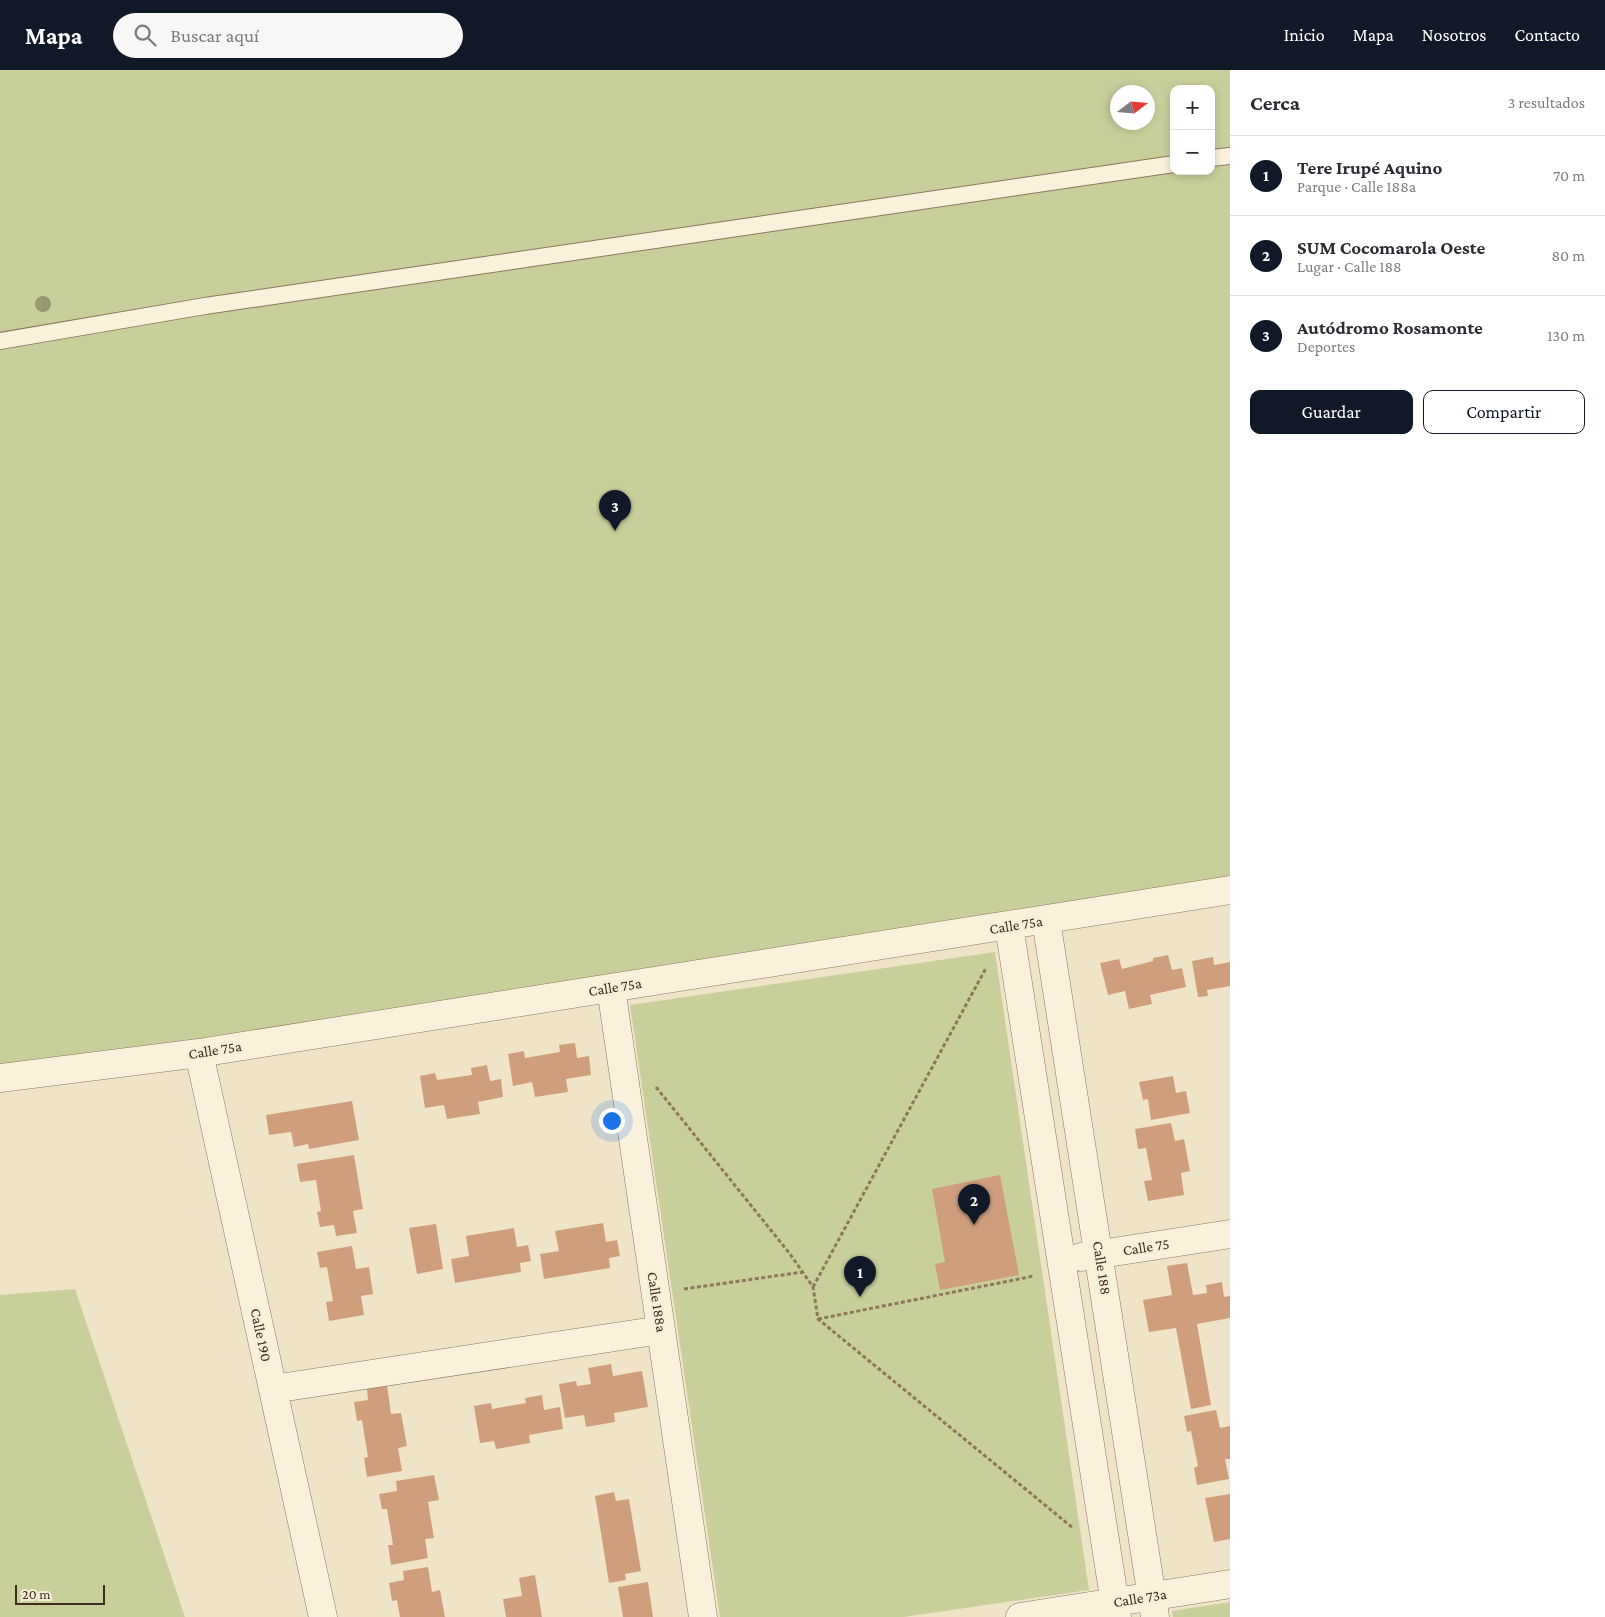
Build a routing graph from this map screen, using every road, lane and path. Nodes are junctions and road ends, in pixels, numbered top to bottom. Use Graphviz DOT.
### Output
graph roads {
  1 [pos="1230,156"];
  2 [pos="1215,158"];
  3 [pos="1170,165"];
  4 [pos="0,341"];
  5 [pos="1230,890"];
  6 [pos="1046,920"];
  7 [pos="1009,926"];
  8 [pos="611,988"];
  9 [pos="199,1053"];
  10 [pos="0,1078"];
  11 [pos="655,1085"];
  12 [pos="1230,1234"];
  13 [pos="1100,1254"];
  14 [pos="1062,1261"];
  15 [pos="803,1272"];
  16 [pos="812,1287"];
  17 [pos="655,1293"];
  18 [pos="818,1319"];
  19 [pos="661,1330"];
  20 [pos="273,1389"];
  21 [pos="1108,1556"];
  22 [pos="1230,1584"];
  23 [pos="1154,1607"];
  24 [pos="1116,1610"];
  25 [pos="323,1617"];
  26 [pos="703,1617"];
  27 [pos="1020,1617"];
  1 -- 2 [label="lane"];
  3 -- 4 [label="lane"];
  5 -- 6 [label="street, Calle 75a"];
  6 -- 7 [label="street, Calle 75a"];
  6 -- 13 [label="street, Calle 188"];
  7 -- 8 [label="street, Calle 75a"];
  7 -- 14 [label="street"];
  7 -- 16 [label="path"];
  8 -- 9 [label="street, Calle 75a"];
  8 -- 17 [label="street, Calle 188a"];
  9 -- 10 [label="street, Calle 75a"];
  9 -- 20 [label="street, Calle 190"];
  11 -- 15 [label="path"];
  12 -- 13 [label="street, Calle 75"];
  13 -- 14 [label="street, Calle 75"];
  13 -- 23 [label="street, Calle 188"];
  14 -- 18 [label="path"];
  14 -- 21 [label="street"];
  15 -- 16 [label="path"];
  15 -- 17 [label="path"];
  16 -- 18 [label="path"];
  17 -- 19 [label="street, Calle 188a"];
  18 -- 21 [label="path"];
  19 -- 20 [label="street"];
  19 -- 26 [label="street, Calle 188a"];
  20 -- 25 [label="street, Calle 190"];
  21 -- 24 [label="street"];
  22 -- 23 [label="street, Calle 73a"];
  23 -- 24 [label="street, Calle 73a"];
  24 -- 27 [label="street, Calle 73a"];
}
